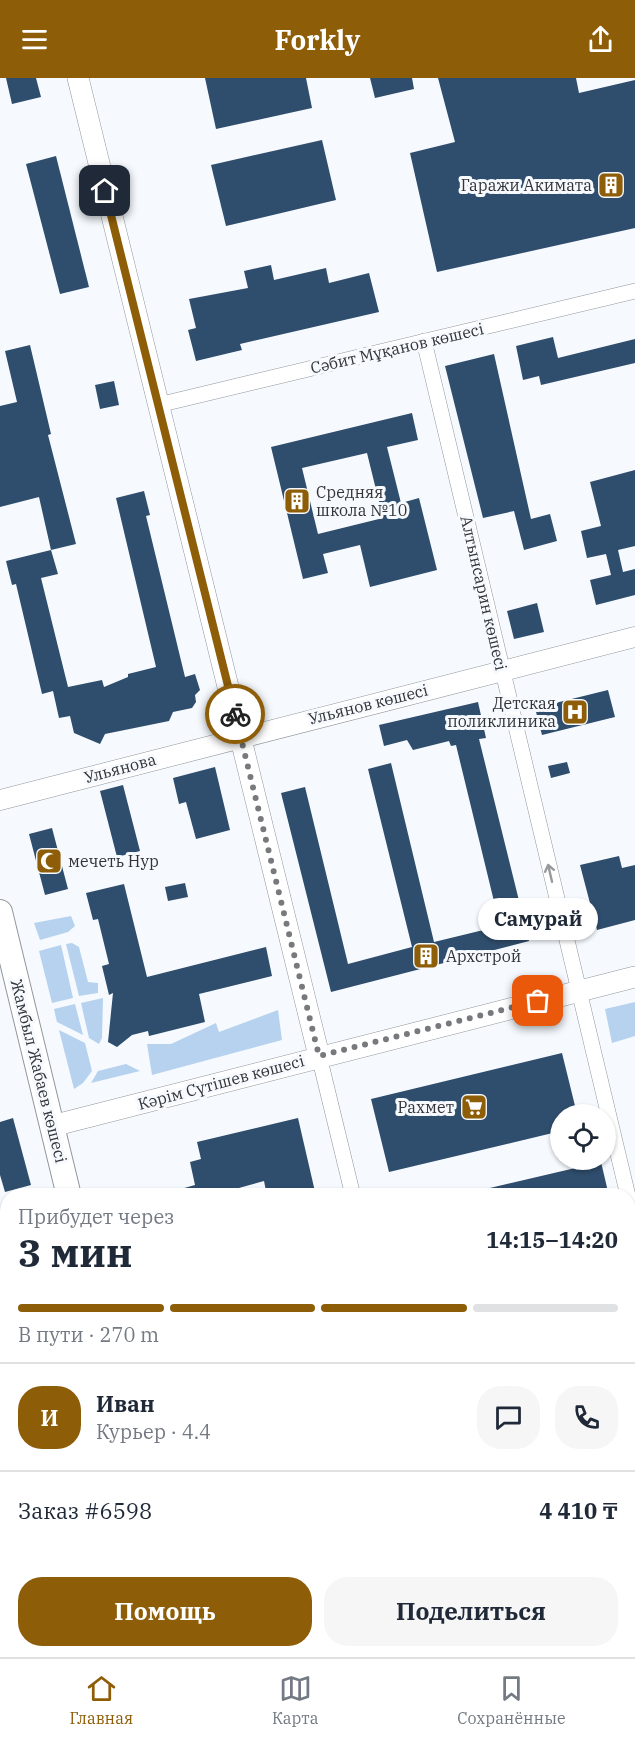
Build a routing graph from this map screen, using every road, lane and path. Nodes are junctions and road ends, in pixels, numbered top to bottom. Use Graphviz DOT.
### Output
graph roads {
  1 [pos="78,78"];
  2 [pos="635,291"];
  3 [pos="424,341"];
  4 [pos="158,405"];
  5 [pos="635,637"];
  6 [pos="503,670"];
  7 [pos="241,736"];
  8 [pos="0,800"];
  9 [pos="0,912"];
  10 [pos="635,977"];
  11 [pos="578,991"];
  12 [pos="319,1056"];
  13 [pos="52,1126"];
  14 [pos="67,1188"];
  15 [pos="351,1188"];
  16 [pos="626,1188"];
  1 -- 4 [label="main road"];
  2 -- 3 [label="street, Сәбит Мұқанов көшесі"];
  3 -- 4 [label="street, Сәбит Мұқанов көшесі"];
  3 -- 6 [label="street, Алтынсарин көшесі"];
  4 -- 7 [label="main road"];
  5 -- 6 [label="street, Ульянов көшесі"];
  6 -- 7 [label="street, Ульянов көшесі"];
  11 -- 6 [label="street, Алтынсарин көшесі, one-way"];
  7 -- 8 [label="street, Ульянова"];
  7 -- 12 [label="main road"];
  9 -- 13 [label="main road, Жамбыл Жабаев көшесі"];
  10 -- 11 [label="main road, Кәрім Сүтішев көшесі"];
  11 -- 12 [label="main road, Кәрім Сүтішев көшесі"];
  11 -- 16 [label="street, Алтынсарин көшесі"];
  12 -- 13 [label="main road, Кәрім Сүтішев көшесі"];
  12 -- 15 [label="street"];
  13 -- 14 [label="main road, Жамбыл Жабаев көшесі"];
}
